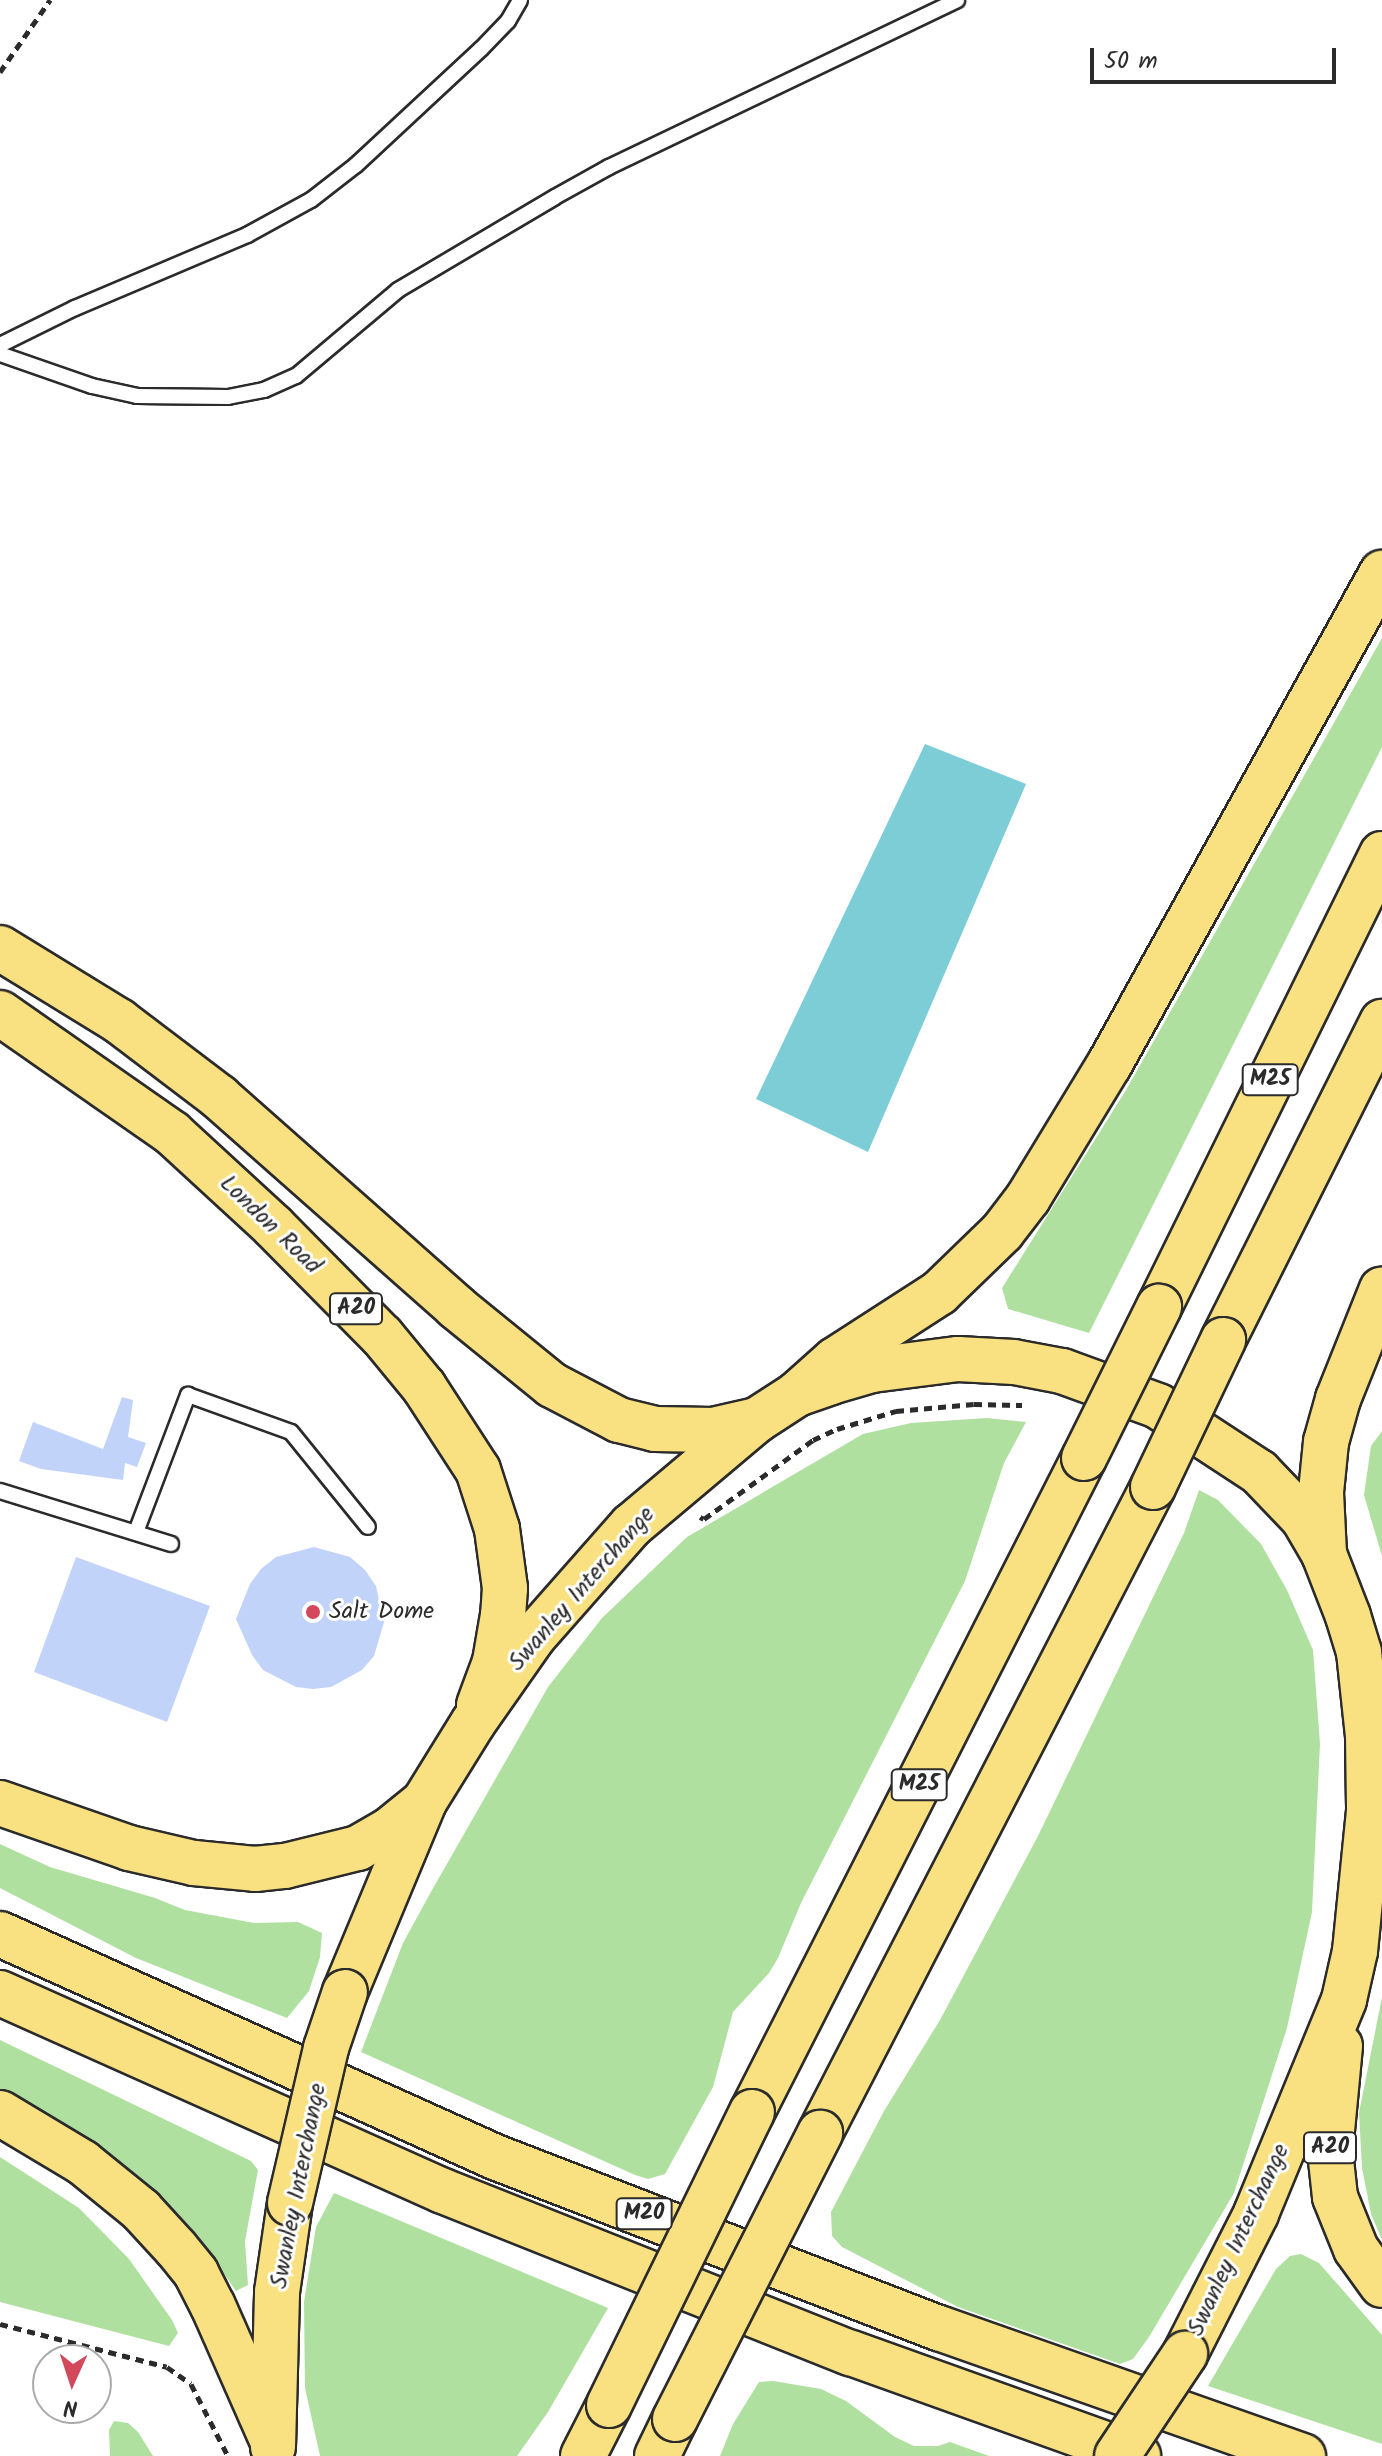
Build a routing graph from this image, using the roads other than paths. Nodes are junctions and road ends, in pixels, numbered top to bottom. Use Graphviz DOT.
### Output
graph roads {
  1 [pos="520,0"];
  2 [pos="957,0"];
  3 [pos="0,345"];
  4 [pos="0,354"];
  5 [pos="1382,573"];
  6 [pos="1382,854"];
  7 [pos="0,948"];
  8 [pos="0,1013"];
  9 [pos="1382,1022"];
  10 [pos="1382,1289"];
  11 [pos="797,1394"];
  12 [pos="757,1420"];
  13 [pos="0,1491"];
  14 [pos="368,1527"];
  15 [pos="136,1532"];
  16 [pos="171,1544"];
  17 [pos="1324,1554"];
  18 [pos="473,1723"];
  19 [pos="424,1802"];
  20 [pos="0,1803"];
  21 [pos="0,1934"];
  22 [pos="0,1993"];
  23 [pos="1344,2000"];
  24 [pos="0,2113"];
  25 [pos="1382,2285"];
  26 [pos="666,2438"];
  27 [pos="274,2448"];
  28 [pos="583,2456"];
  29 [pos="1117,2456"];
  30 [pos="1138,2456"];
  31 [pos="1303,2456"];
  1 -- 3 [label="lane"];
  2 -- 4 [label="lane"];
  5 -- 11 [label="main road"];
  6 -- 28 [label="main road, M25, bridge"];
  7 -- 12 [label="main road, A20"];
  8 -- 18 [label="main road, London Road / A20"];
  9 -- 26 [label="main road, M25, bridge"];
  10 -- 17 [label="main road"];
  11 -- 12 [label="main road, Swanley Interchange"];
  11 -- 17 [label="main road, Swanley Interchange"];
  12 -- 18 [label="main road, Swanley Interchange"];
  13 -- 15 [label="lane"];
  14 -- 15 [label="lane"];
  15 -- 16 [label="lane"];
  17 -- 23 [label="main road, Swanley Interchange"];
  18 -- 19 [label="main road, Swanley Interchange"];
  19 -- 20 [label="main road"];
  19 -- 27 [label="main road, Swanley Interchange, bridge"];
  21 -- 31 [label="main road, M20"];
  22 -- 30 [label="main road, M20"];
  23 -- 25 [label="main road, A20"];
  23 -- 29 [label="main road, Swanley Interchange, bridge"];
  24 -- 27 [label="main road"];
}
